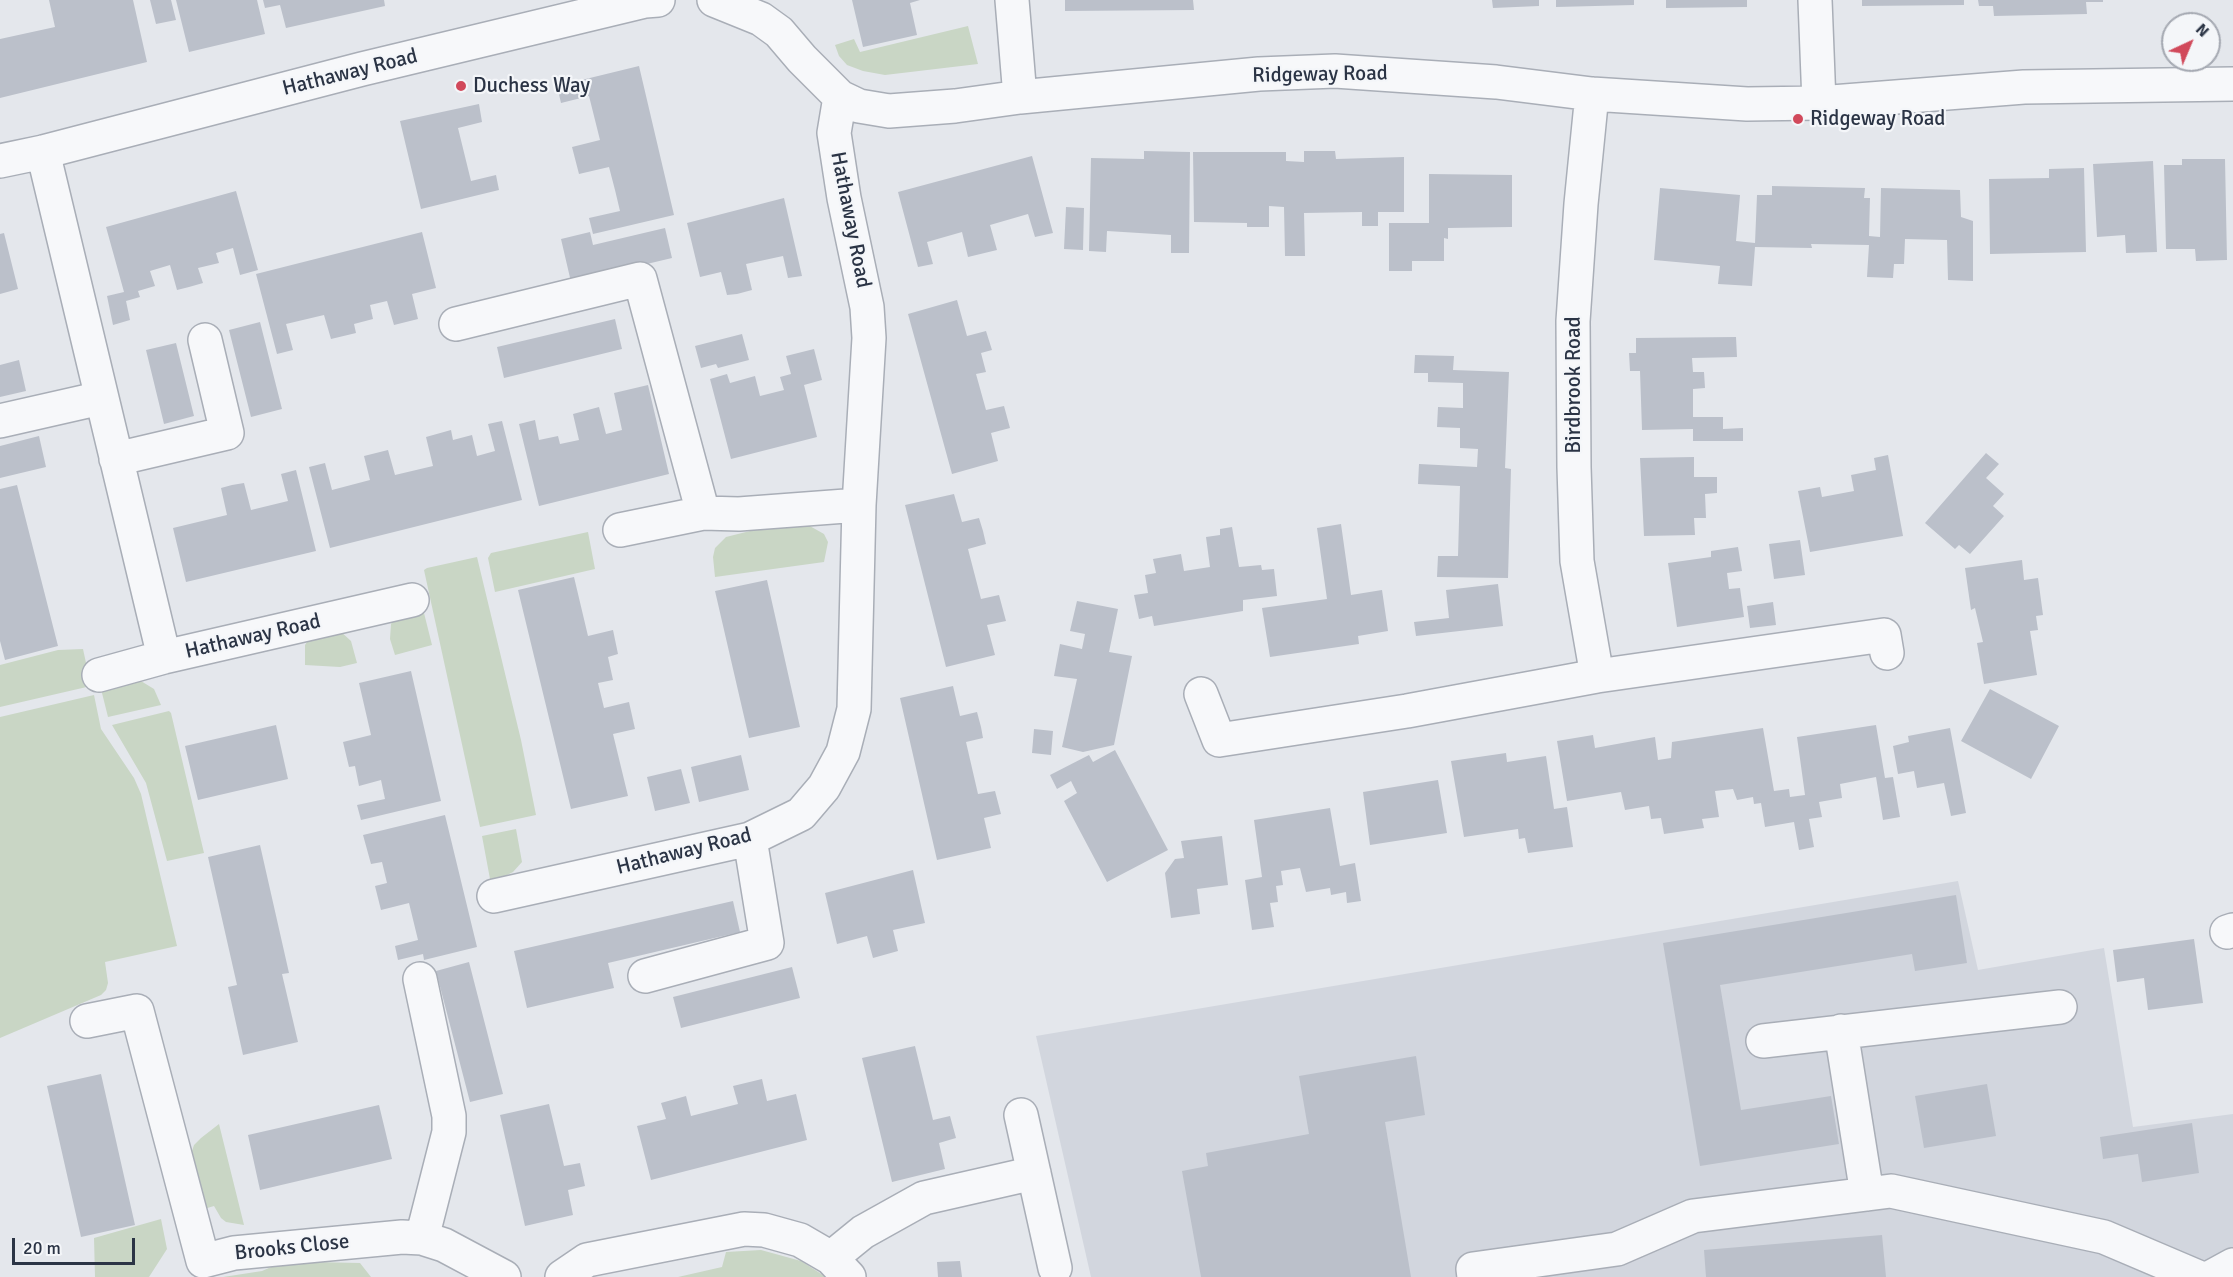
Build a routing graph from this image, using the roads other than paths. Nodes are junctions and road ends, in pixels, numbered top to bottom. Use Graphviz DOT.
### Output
graph roads {
  1 [pos="649,0"];
  2 [pos="714,0"];
  3 [pos="1012,0"];
  4 [pos="1815,0"];
  5 [pos="2233,84"];
  6 [pos="1592,94"];
  7 [pos="840,97"];
  8 [pos="1020,97"];
  9 [pos="1820,103"];
  10 [pos="43,152"];
  11 [pos="0,161"];
  12 [pos="456,324"];
  13 [pos="205,340"];
  14 [pos="101,398"];
  15 [pos="0,421"];
  16 [pos="116,459"];
  17 [pos="859,505"];
  18 [pos="702,513"];
  19 [pos="620,530"];
  20 [pos="412,600"];
  21 [pos="1886,644"];
  22 [pos="164,657"];
  23 [pos="99,675"];
  24 [pos="1597,676"];
  25 [pos="1202,694"];
  26 [pos="750,839"];
  27 [pos="494,896"];
  28 [pos="645,976"];
  29 [pos="420,979"];
  30 [pos="2060,1007"];
  31 [pos="87,1022"];
  32 [pos="1841,1031"];
  33 [pos="1764,1041"];
  34 [pos="1021,1115"];
  35 [pos="1034,1173"];
  36 [pos="1867,1194"];
  37 [pos="422,1238"];
  38 [pos="2233,1265"];
  39 [pos="840,1268"];
  40 [pos="1055,1268"];
  41 [pos="194,1269"];
  42 [pos="504,1277"];
  43 [pos="562,1277"];
  44 [pos="1474,1277"];
  45 [pos="2198,1277"];
  46 [pos="2211,1277"];
  1 -- 10 [label="street, Hathaway Road"];
  2 -- 7 [label="street"];
  3 -- 8 [label="street"];
  4 -- 9 [label="street"];
  5 -- 9 [label="street, Ridgeway Road"];
  6 -- 8 [label="street, Ridgeway Road"];
  6 -- 9 [label="street, Ridgeway Road"];
  6 -- 24 [label="street, Birdbrook Road"];
  7 -- 8 [label="street, Ridgeway Road"];
  7 -- 17 [label="street, Hathaway Road"];
  10 -- 11 [label="street, Hathaway Road"];
  10 -- 14 [label="street, Hathaway Road"];
  12 -- 18 [label="street"];
  13 -- 16 [label="street"];
  14 -- 15 [label="street"];
  14 -- 16 [label="street, Hathaway Road"];
  16 -- 22 [label="street, Hathaway Road"];
  17 -- 18 [label="street"];
  17 -- 26 [label="street, Hathaway Road"];
  18 -- 19 [label="street"];
  20 -- 22 [label="street, Hathaway Road"];
  21 -- 24 [label="street"];
  22 -- 23 [label="street, Hathaway Road"];
  24 -- 25 [label="street"];
  26 -- 27 [label="street, Hathaway Road"];
  26 -- 28 [label="street"];
  29 -- 37 [label="street"];
  30 -- 32 [label="street"];
  31 -- 41 [label="street, Brooks Close"];
  32 -- 33 [label="street"];
  32 -- 36 [label="street"];
  34 -- 35 [label="street"];
  35 -- 39 [label="street"];
  35 -- 40 [label="street"];
  36 -- 44 [label="street"];
  36 -- 45 [label="street"];
  37 -- 41 [label="street, Brooks Close"];
  37 -- 42 [label="street, Brooks Close"];
  38 -- 46 [label="street"];
  39 -- 43 [label="street"];
}
